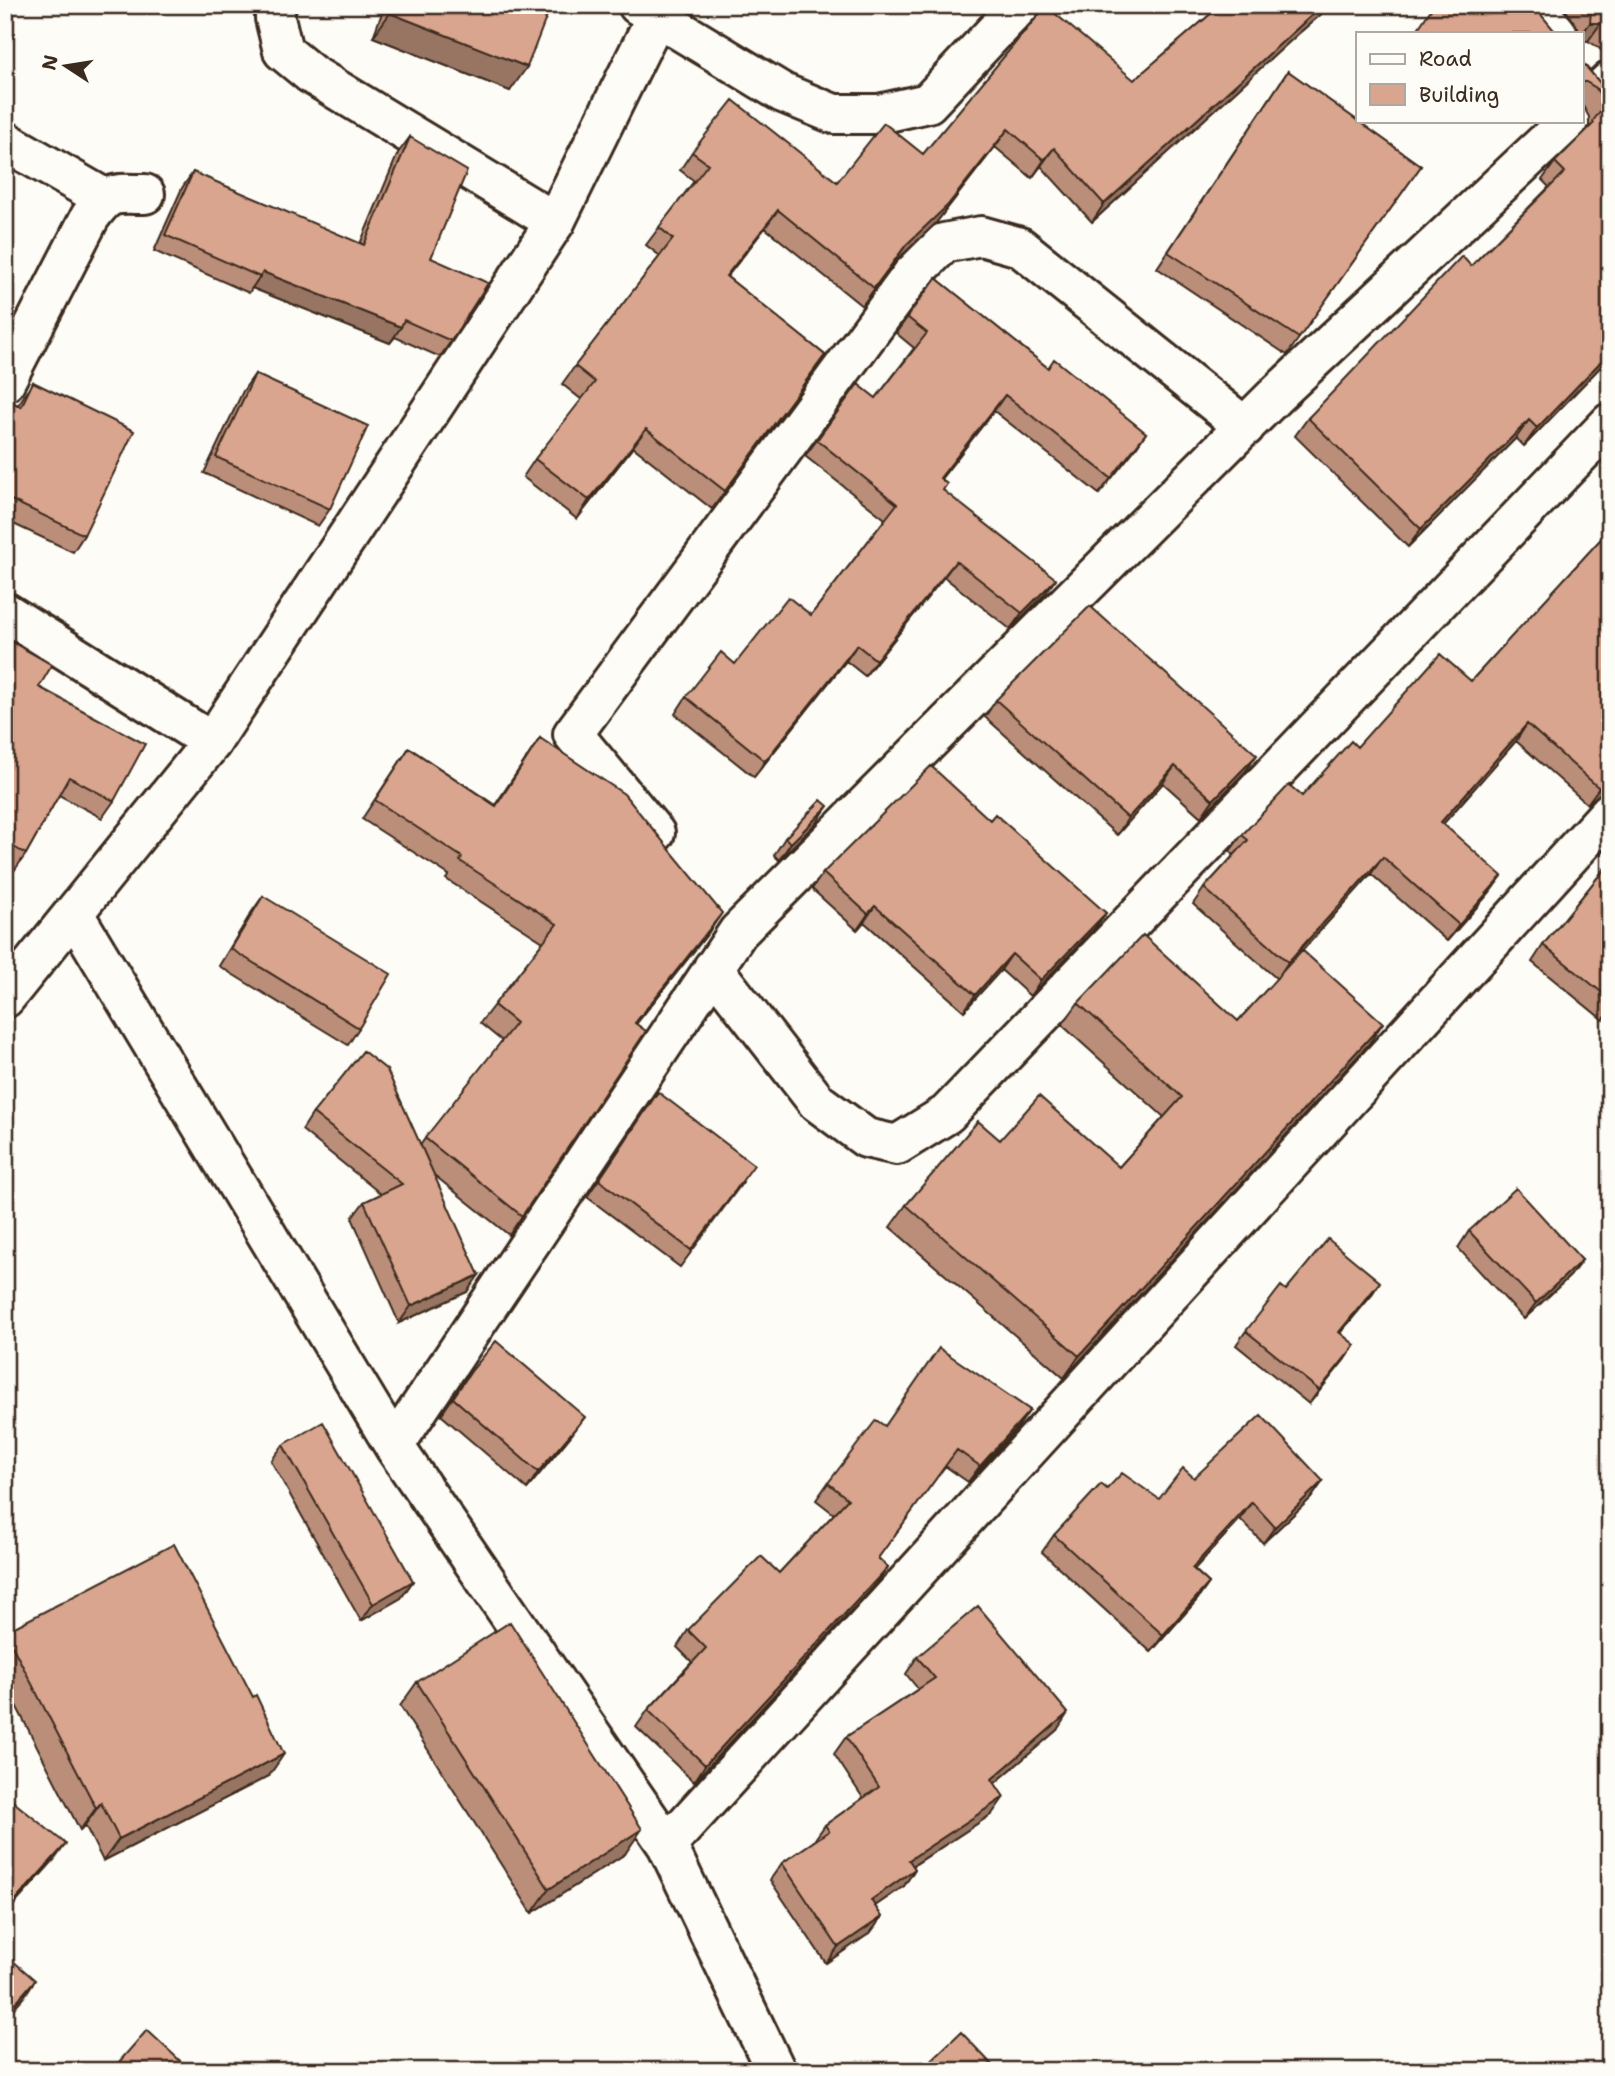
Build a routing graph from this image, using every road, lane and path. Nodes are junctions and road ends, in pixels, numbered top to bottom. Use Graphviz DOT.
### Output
graph roads {
  1 [pos="275,5"];
  2 [pos="1020,5"];
  3 [pos="1533,5"];
  4 [pos="651,9"];
  5 [pos="1556,32"];
  6 [pos="1567,122"];
  7 [pos="5,141"];
  8 [pos="145,194"];
  9 [pos="104,198"];
  10 [pos="555,222"];
  11 [pos="5,382"];
  12 [pos="1610,423"];
  13 [pos="1245,426"];
  14 [pos="5,612"];
  15 [pos="212,742"];
  16 [pos="1603,835"];
  17 [pos="677,859"];
  18 [pos="712,900"];
  19 [pos="74,914"];
  20 [pos="738,932"];
  21 [pos="713,968"];
  22 [pos="5,998"];
  23 [pos="394,1446"];
  24 [pos="667,1846"];
  25 [pos="776,2071"];
  1 -- 10 [label="street"];
  2 -- 4 [label="street"];
  3 -- 5 [label="street"];
  4 -- 10 [label="street"];
  6 -- 13 [label="street"];
  7 -- 9 [label="street"];
  8 -- 9 [label="street"];
  9 -- 11 [label="street"];
  10 -- 15 [label="street"];
  12 -- 21 [label="street"];
  13 -- 17 [label="street"];
  13 -- 20 [label="street"];
  14 -- 15 [label="street"];
  15 -- 19 [label="street"];
  16 -- 24 [label="street"];
  18 -- 20 [label="street"];
  19 -- 22 [label="street"];
  19 -- 23 [label="street"];
  20 -- 21 [label="street"];
  21 -- 23 [label="street"];
  23 -- 24 [label="street"];
  24 -- 25 [label="street"];
}
